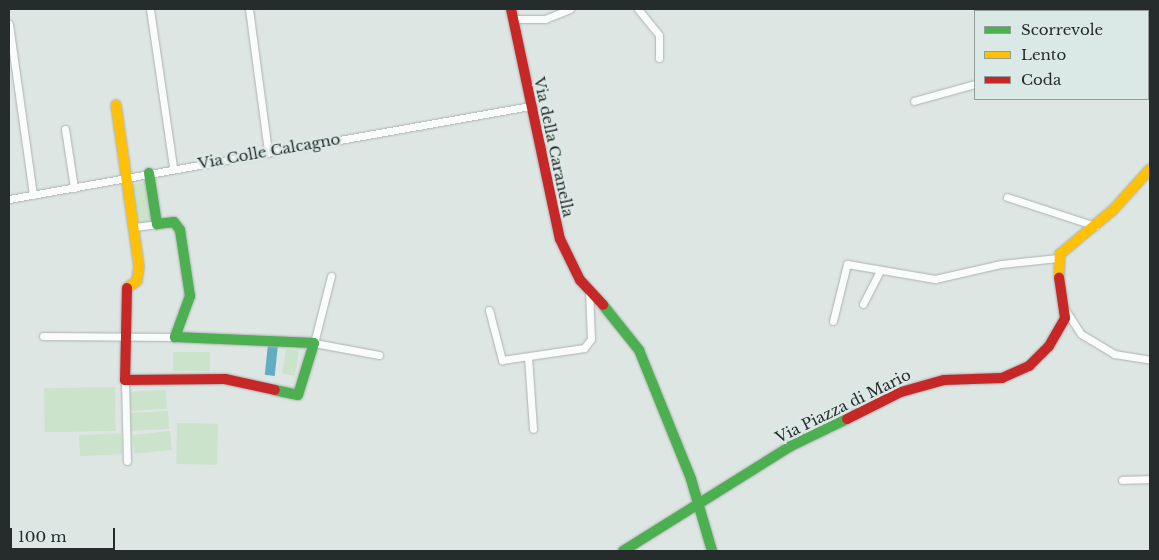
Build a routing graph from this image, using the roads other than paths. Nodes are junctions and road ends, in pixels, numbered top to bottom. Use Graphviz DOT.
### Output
graph roads {
  1 [pos="150,9"];
  2 [pos="249,9"];
  3 [pos="570,9"];
  4 [pos="638,9"];
  5 [pos="512,14"];
  6 [pos="9,24"];
  7 [pos="659,58"];
  8 [pos="974,84"];
  9 [pos="914,101"];
  10 [pos="116,105"];
  11 [pos="530,106"];
  12 [pos="65,130"];
  13 [pos="268,151"];
  14 [pos="173,167"];
  15 [pos="1150,169"];
  16 [pos="149,173"];
  17 [pos="127,179"];
  18 [pos="74,188"];
  19 [pos="33,195"];
  20 [pos="1007,197"];
  21 [pos="9,199"];
  22 [pos="157,224"];
  23 [pos="1095,226"];
  24 [pos="134,227"];
  25 [pos="1058,258"];
  26 [pos="880,270"];
  27 [pos="331,276"];
  28 [pos="589,292"];
  29 [pos="863,304"];
  30 [pos="489,310"];
  31 [pos="1066,311"];
  32 [pos="833,321"];
  33 [pos="43,336"];
  34 [pos="124,337"];
  35 [pos="174,337"];
  36 [pos="314,343"];
  37 [pos="379,355"];
  38 [pos="528,357"];
  39 [pos="1150,360"];
  40 [pos="125,380"];
  41 [pos="532,429"];
  42 [pos="127,461"];
  43 [pos="1150,479"];
  44 [pos="1122,480"];
  45 [pos="698,502"];
  46 [pos="623,551"];
  47 [pos="712,551"];
  1 -- 14 [label="street"];
  2 -- 13 [label="street"];
  3 -- 5 [label="street"];
  4 -- 7 [label="street"];
  5 -- 11 [label="street, Via della Caranella"];
  6 -- 19 [label="street"];
  8 -- 9 [label="street"];
  10 -- 17 [label="street"];
  11 -- 13 [label="street, Via Colle Calcagno"];
  11 -- 28 [label="street, Via della Caranella"];
  12 -- 18 [label="street"];
  13 -- 14 [label="street, Via Colle Calcagno"];
  14 -- 16 [label="street, Via Colle Calcagno"];
  15 -- 23 [label="street"];
  16 -- 17 [label="street, Via Colle Calcagno"];
  16 -- 22 [label="street"];
  17 -- 18 [label="street, Via Colle Calcagno"];
  17 -- 24 [label="street"];
  18 -- 19 [label="street, Via Colle Calcagno"];
  19 -- 21 [label="street, Via Colle Calcagno"];
  20 -- 23 [label="street"];
  22 -- 24 [label="street"];
  22 -- 35 [label="street"];
  23 -- 25 [label="street"];
  24 -- 34 [label="street"];
  25 -- 26 [label="street"];
  25 -- 31 [label="street"];
  26 -- 29 [label="street"];
  26 -- 32 [label="street"];
  27 -- 36 [label="street"];
  28 -- 38 [label="street"];
  28 -- 45 [label="street, Via della Caranella"];
  30 -- 38 [label="street"];
  31 -- 39 [label="street"];
  31 -- 45 [label="street, Via Piazza di Mario"];
  33 -- 34 [label="street"];
  34 -- 35 [label="street"];
  34 -- 40 [label="street"];
  35 -- 36 [label="street"];
  36 -- 37 [label="street"];
  36 -- 40 [label="street"];
  38 -- 41 [label="street"];
  40 -- 42 [label="street"];
  43 -- 44 [label="street"];
  45 -- 46 [label="street, Via Piazza di Mario"];
  45 -- 47 [label="street, Via della Caranella"];
}
